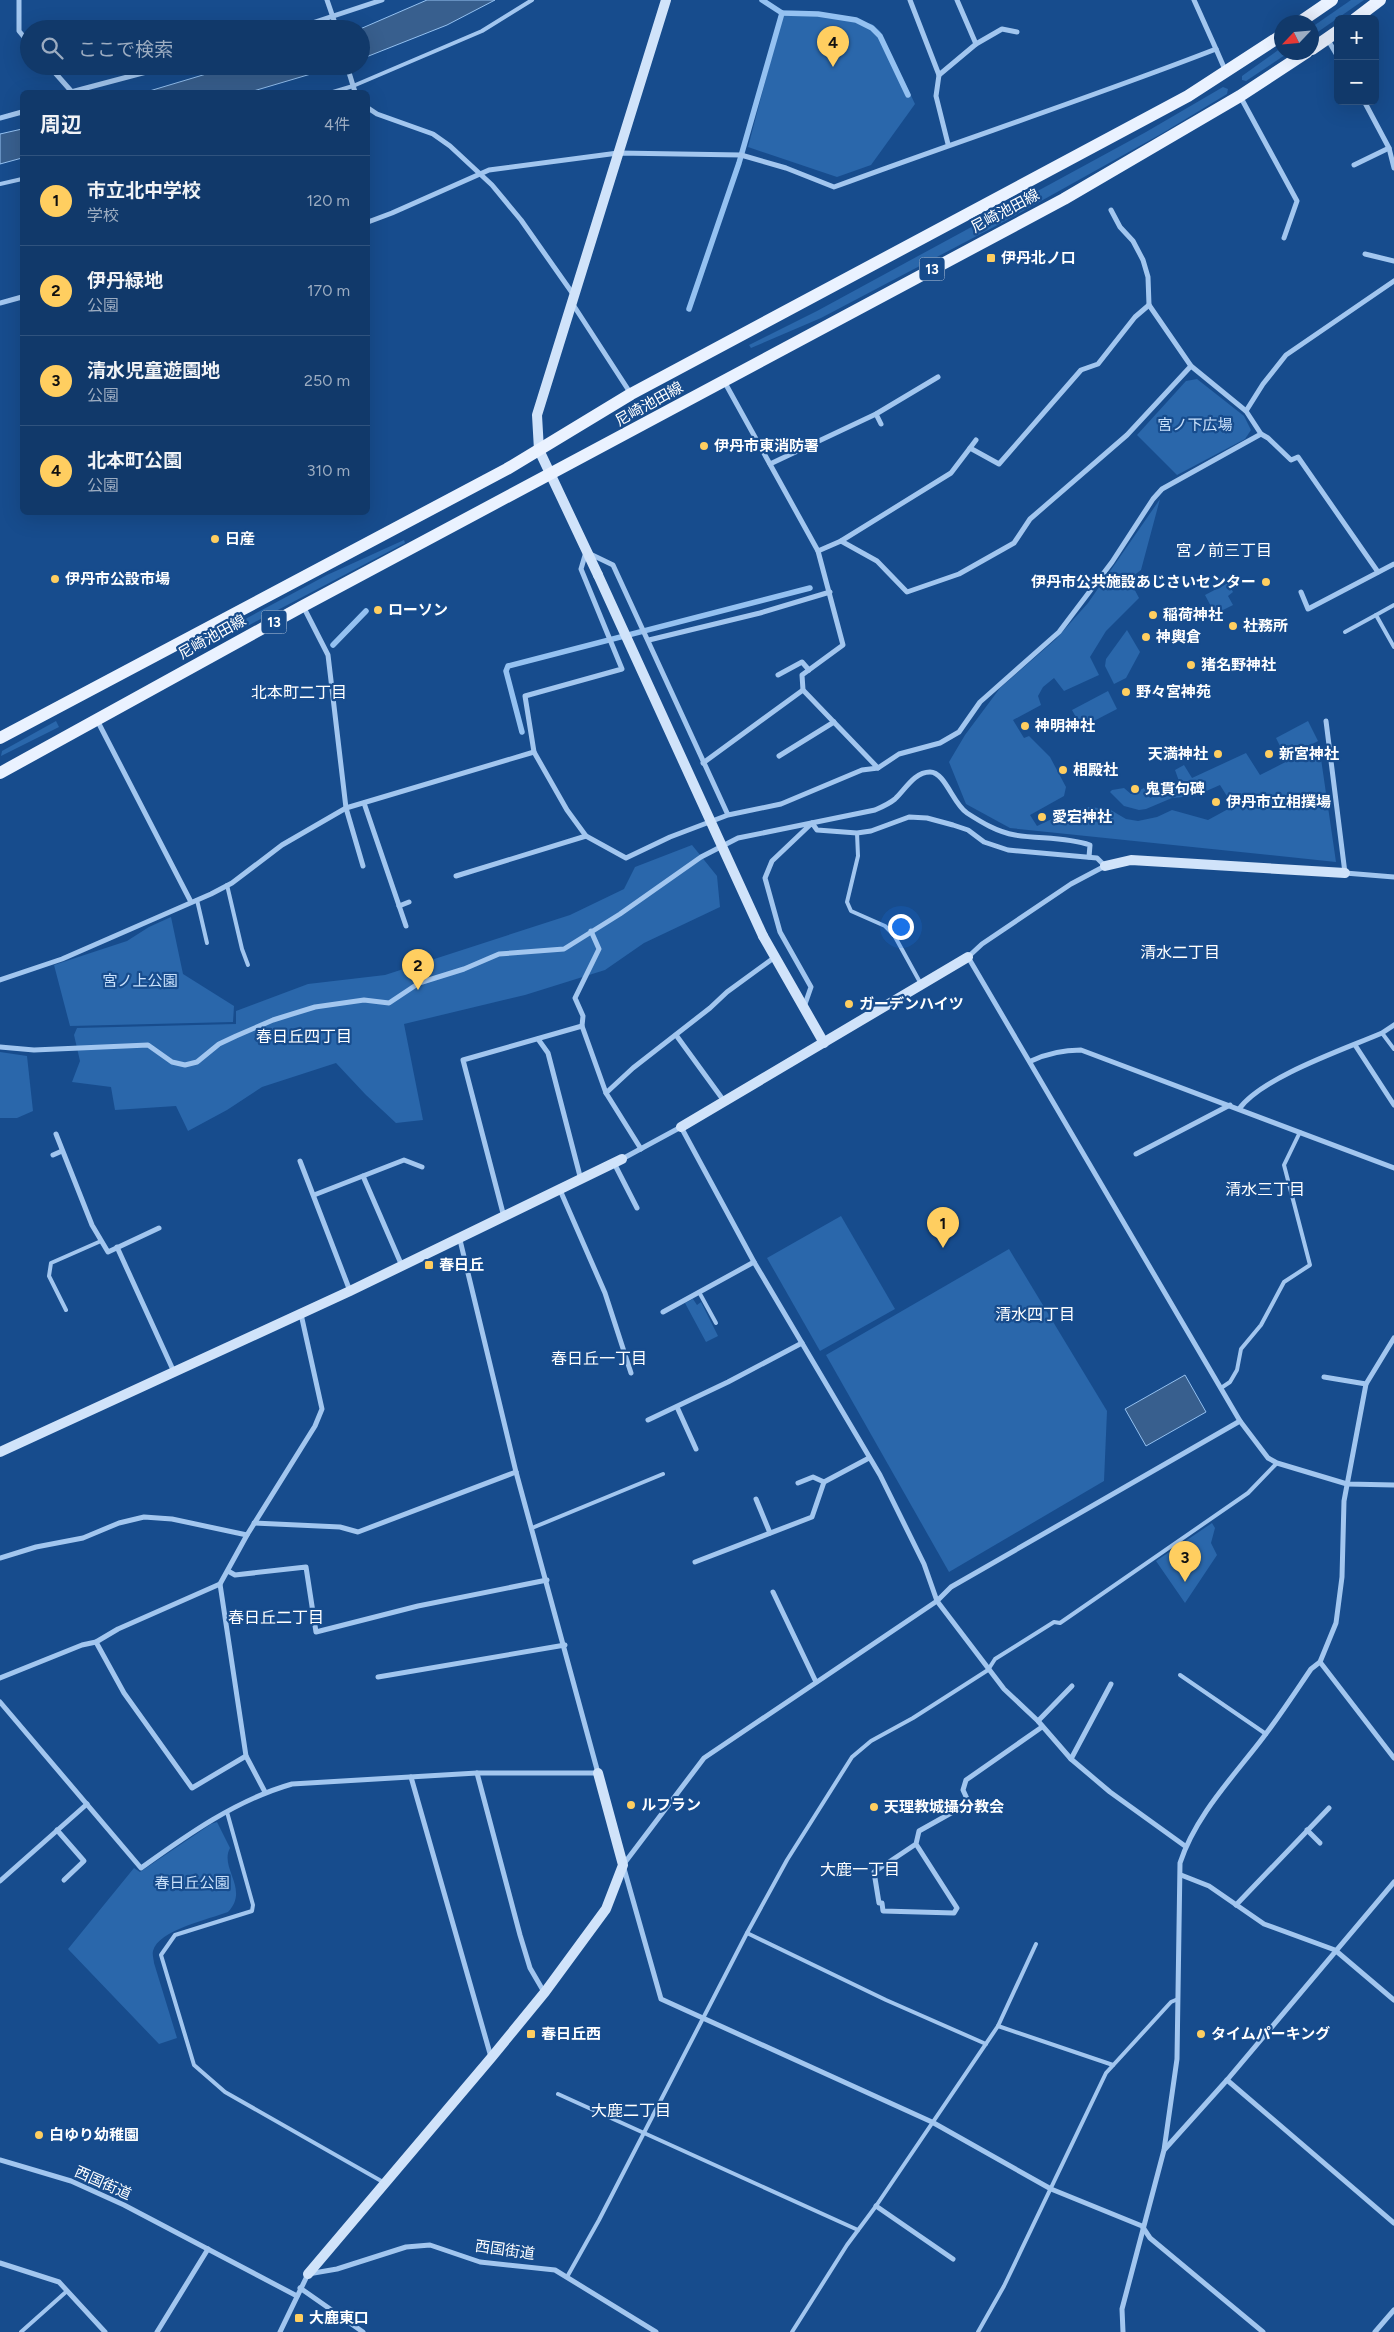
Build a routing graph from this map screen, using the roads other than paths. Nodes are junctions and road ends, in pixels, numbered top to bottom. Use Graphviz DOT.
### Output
graph roads {
  1 [pos="19,0"];
  2 [pos="326,0"];
  3 [pos="382,0"];
  4 [pos="532,0"];
  5 [pos="666,0"];
  6 [pos="910,0"];
  7 [pos="957,0"];
  8 [pos="1194,0"];
  9 [pos="1332,0"];
  10 [pos="1380,0"];
  11 [pos="1310,15"];
  12 [pos="1360,15"];
  13 [pos="334,17"];
  14 [pos="324,20"];
  15 [pos="335,20"];
  16 [pos="20,32"];
  17 [pos="1017,32"];
  18 [pos="1334,34"];
  19 [pos="1327,39"];
  20 [pos="1274,40"];
  21 [pos="976,44"];
  22 [pos="1319,44"];
  23 [pos="1216,49"];
  24 [pos="1334,50"];
  25 [pos="1295,60"];
  26 [pos="1226,72"];
  27 [pos="57,75"];
  28 [pos="135,75"];
  29 [pos="350,75"];
  30 [pos="939,76"];
  31 [pos="353,86"];
  32 [pos="70,90"];
  33 [pos="79,90"];
  34 [pos="340,90"];
  35 [pos="354,90"];
  36 [pos="1240,96"];
  37 [pos="1366,105"];
  38 [pos="370,109"];
  39 [pos="20,113"];
  40 [pos="0,118"];
  41 [pos="948,144"];
  42 [pos="1389,148"];
  43 [pos="618,153"];
  44 [pos="1354,165"];
  45 [pos="1394,168"];
  46 [pos="478,173"];
  47 [pos="20,179"];
  48 [pos="0,184"];
  49 [pos="1111,210"];
  50 [pos="370,221"];
  51 [pos="1284,238"];
  52 [pos="1365,254"];
  53 [pos="1394,261"];
  54 [pos="1394,281"];
  55 [pos="20,298"];
  56 [pos="573,299"];
  57 [pos="0,303"];
  58 [pos="1148,306"];
  59 [pos="1191,366"];
  60 [pos="938,376"];
  61 [pos="724,381"];
  62 [pos="630,394"];
  63 [pos="1246,412"];
  64 [pos="876,414"];
  65 [pos="881,424"];
  66 [pos="1261,434"];
  67 [pos="976,440"];
  68 [pos="970,448"];
  69 [pos="539,450"];
  70 [pos="770,464"];
  71 [pos="550,474"];
  72 [pos="841,542"];
  73 [pos="586,552"];
  74 [pos="818,552"];
  75 [pos="1394,564"];
  76 [pos="1378,572"];
  77 [pos="830,592"];
  78 [pos="1301,592"];
  79 [pos="1394,605"];
  80 [pos="303,606"];
  81 [pos="1376,615"];
  82 [pos="1345,632"];
  83 [pos="650,640"];
  84 [pos="1394,647"];
  85 [pos="809,670"];
  86 [pos="778,675"];
  87 [pos="803,690"];
  88 [pos="97,720"];
  89 [pos="1326,721"];
  90 [pos="834,722"];
  91 [pos="0,738"];
  92 [pos="534,752"];
  93 [pos="779,756"];
  94 [pos="703,763"];
  95 [pos="878,768"];
  96 [pos="0,773"];
  97 [pos="364,802"];
  98 [pos="346,808"];
  99 [pos="728,815"];
  100 [pos="812,823"];
  101 [pos="857,833"];
  102 [pos="586,836"];
  103 [pos="1089,857"];
  104 [pos="363,866"];
  105 [pos="1105,866"];
  106 [pos="1345,873"];
  107 [pos="456,876"];
  108 [pos="1394,877"];
  109 [pos="227,885"];
  110 [pos="194,901"];
  111 [pos="410,902"];
  112 [pos="400,906"];
  113 [pos="406,926"];
  114 [pos="591,932"];
  115 [pos="207,944"];
  116 [pos="774,957"];
  117 [pos="968,957"];
  118 [pos="248,965"];
  119 [pos="0,980"];
  120 [pos="922,986"];
  121 [pos="804,1008"];
  122 [pos="1394,1025"];
  123 [pos="582,1026"];
  124 [pos="1382,1032"];
  125 [pos="676,1035"];
  126 [pos="538,1039"];
  127 [pos="824,1043"];
  128 [pos="1355,1045"];
  129 [pos="0,1047"];
  130 [pos="1394,1049"];
  131 [pos="1031,1062"];
  132 [pos="606,1093"];
  133 [pos="724,1102"];
  134 [pos="1230,1105"];
  135 [pos="1394,1105"];
  136 [pos="1239,1109"];
  137 [pos="680,1127"];
  138 [pos="1300,1132"];
  139 [pos="56,1134"];
  140 [pos="641,1149"];
  141 [pos="62,1151"];
  142 [pos="1136,1154"];
  143 [pos="53,1155"];
  144 [pos="300,1161"];
  145 [pos="618,1161"];
  146 [pos="422,1167"];
  147 [pos="1394,1168"];
  148 [pos="363,1176"];
  149 [pos="581,1180"];
  150 [pos="560,1190"];
  151 [pos="314,1195"];
  152 [pos="637,1208"];
  153 [pos="504,1217"];
  154 [pos="159,1228"];
  155 [pos="460,1240"];
  156 [pos="101,1241"];
  157 [pos="117,1247"];
  158 [pos="754,1262"];
  159 [pos="403,1266"];
  160 [pos="350,1291"];
  161 [pos="699,1292"];
  162 [pos="66,1310"];
  163 [pos="663,1312"];
  164 [pos="301,1314"];
  165 [pos="716,1323"];
  166 [pos="1394,1338"];
  167 [pos="802,1343"];
  168 [pos="1388,1347"];
  169 [pos="1394,1350"];
  170 [pos="174,1373"];
  171 [pos="631,1373"];
  172 [pos="1324,1377"];
  173 [pos="1366,1384"];
  174 [pos="1221,1388"];
  175 [pos="677,1407"];
  176 [pos="648,1420"];
  177 [pos="1240,1421"];
  178 [pos="696,1449"];
  179 [pos="0,1452"];
  180 [pos="869,1458"];
  181 [pos="1278,1463"];
  182 [pos="516,1472"];
  183 [pos="663,1474"];
  184 [pos="824,1482"];
  185 [pos="798,1483"];
  186 [pos="1347,1484"];
  187 [pos="1394,1485"];
  188 [pos="756,1499"];
  189 [pos="254,1523"];
  190 [pos="532,1528"];
  191 [pos="770,1533"];
  192 [pos="247,1535"];
  193 [pos="0,1558"];
  194 [pos="695,1562"];
  195 [pos="228,1571"];
  196 [pos="547,1580"];
  197 [pos="220,1584"];
  198 [pos="773,1592"];
  199 [pos="936,1601"];
  200 [pos="96,1642"];
  201 [pos="565,1644"];
  202 [pos="1320,1662"];
  203 [pos="988,1670"];
  204 [pos="1180,1675"];
  205 [pos="378,1677"];
  206 [pos="0,1678"];
  207 [pos="816,1682"];
  208 [pos="1111,1684"];
  209 [pos="1072,1686"];
  210 [pos="0,1702"];
  211 [pos="1038,1721"];
  212 [pos="1042,1727"];
  213 [pos="1266,1734"];
  214 [pos="246,1756"];
  215 [pos="1394,1758"];
  216 [pos="1071,1759"];
  217 [pos="477,1773"];
  218 [pos="598,1773"];
  219 [pos="411,1776"];
  220 [pos="265,1792"];
  221 [pos="86,1804"];
  222 [pos="1329,1808"];
  223 [pos="227,1812"];
  224 [pos="57,1830"];
  225 [pos="1307,1830"];
  226 [pos="1320,1842"];
  227 [pos="916,1844"];
  228 [pos="1185,1846"];
  229 [pos="623,1865"];
  230 [pos="1181,1875"];
  231 [pos="64,1880"];
  232 [pos="0,1881"];
  233 [pos="1394,1882"];
  234 [pos="1236,1905"];
  235 [pos="747,1933"];
  236 [pos="1036,1944"];
  237 [pos="1335,1950"];
  238 [pos="545,1992"];
  239 [pos="1178,1999"];
  240 [pos="1394,2000"];
  241 [pos="704,2018"];
  242 [pos="998,2026"];
  243 [pos="986,2044"];
  244 [pos="492,2058"];
  245 [pos="1114,2065"];
  246 [pos="1227,2080"];
  247 [pos="558,2094"];
  248 [pos="932,2122"];
  249 [pos="642,2132"];
  250 [pos="1164,2150"];
  251 [pos="0,2160"];
  252 [pos="385,2183"];
  253 [pos="1051,2189"];
  254 [pos="876,2206"];
  255 [pos="1394,2223"];
  256 [pos="1142,2226"];
  257 [pos="858,2230"];
  258 [pos="208,2249"];
  259 [pos="954,2259"];
  260 [pos="0,2263"];
  261 [pos="308,2274"];
  262 [pos="567,2277"];
  263 [pos="300,2288"];
  264 [pos="67,2291"];
  265 [pos="297,2296"];
  266 [pos="1394,2310"];
  267 [pos="21,2332"];
  268 [pos="105,2332"];
  269 [pos="157,2332"];
  270 [pos="280,2332"];
  271 [pos="363,2332"];
  272 [pos="656,2332"];
  273 [pos="792,2332"];
  274 [pos="978,2332"];
  275 [pos="1123,2332"];
  276 [pos="1263,2332"];
  277 [pos="1375,2332"];
  1 -- 16 [label="street"];
  2 -- 13 [label="street"];
  3 -- 13 [label="street"];
  4 -- 31 [label="lane"];
  5 -- 43 [label="street"];
  6 -- 30 [label="street"];
  7 -- 21 [label="street"];
  8 -- 23 [label="street"];
  9 -- 11 [label="main road"];
  10 -- 12 [label="main road"];
  13 -- 14 [label="street"];
  13 -- 15 [label="street"];
  17 -- 21 [label="street"];
  18 -- 19 [label="main road"];
  19 -- 22 [label="main road"];
  19 -- 24 [label="street"];
  20 -- 26 [label="main road, 尼崎池田線 / 13"];
  21 -- 30 [label="street"];
  23 -- 26 [label="street"];
  23 -- 41 [label="street"];
  25 -- 36 [label="main road, 尼崎池田線 / 13"];
  26 -- 62 [label="main road, 尼崎池田線 / 13"];
  27 -- 32 [label="street"];
  28 -- 33 [label="street"];
  29 -- 31 [label="street"];
  30 -- 41 [label="street"];
  31 -- 34 [label="lane"];
  31 -- 35 [label="street"];
  36 -- 51 [label="street"];
  36 -- 61 [label="main road, 尼崎池田線 / 13"];
  37 -- 42 [label="street"];
  38 -- 46 [label="street"];
  39 -- 40 [label="street"];
  41 -- 43 [label="street"];
  42 -- 44 [label="street"];
  42 -- 45 [label="street"];
  43 -- 46 [label="street"];
  43 -- 56 [label="street"];
  46 -- 50 [label="street"];
  46 -- 56 [label="street"];
  47 -- 48 [label="lane"];
  49 -- 58 [label="street"];
  52 -- 53 [label="street"];
  54 -- 63 [label="street"];
  55 -- 57 [label="street"];
  56 -- 62 [label="street"];
  56 -- 69 [label="street"];
  58 -- 59 [label="street"];
  58 -- 68 [label="street"];
  59 -- 63 [label="street"];
  59 -- 72 [label="street"];
  60 -- 64 [label="street"];
  61 -- 70 [label="street"];
  61 -- 71 [label="main road, 尼崎池田線 / 13"];
  62 -- 69 [label="main road, 尼崎池田線 / 13"];
  63 -- 66 [label="street"];
  64 -- 65 [label="street"];
  64 -- 70 [label="street"];
  66 -- 76 [label="street"];
  66 -- 95 [label="street"];
  67 -- 68 [label="street"];
  68 -- 72 [label="street"];
  69 -- 71 [label="street"];
  69 -- 91 [label="main road, 尼崎池田線 / 13"];
  70 -- 74 [label="street"];
  71 -- 73 [label="street"];
  71 -- 80 [label="main road, 尼崎池田線 / 13"];
  72 -- 74 [label="street"];
  73 -- 83 [label="street"];
  73 -- 92 [label="street"];
  73 -- 116 [label="street, bridge"];
  74 -- 77 [label="street"];
  75 -- 76 [label="street"];
  76 -- 78 [label="street"];
  77 -- 83 [label="street"];
  77 -- 85 [label="street"];
  79 -- 81 [label="lane"];
  80 -- 88 [label="main road, 尼崎池田線 / 13"];
  80 -- 98 [label="street"];
  81 -- 82 [label="lane"];
  81 -- 84 [label="lane"];
  83 -- 94 [label="street"];
  85 -- 86 [label="street"];
  85 -- 87 [label="street"];
  87 -- 90 [label="street"];
  87 -- 94 [label="street"];
  88 -- 96 [label="main road, 尼崎池田線 / 13"];
  88 -- 110 [label="street"];
  89 -- 106 [label="street"];
  90 -- 93 [label="street"];
  90 -- 95 [label="street"];
  92 -- 97 [label="street"];
  92 -- 102 [label="street"];
  94 -- 99 [label="street"];
  95 -- 99 [label="street"];
  97 -- 98 [label="street"];
  97 -- 112 [label="street"];
  98 -- 104 [label="street"];
  98 -- 109 [label="street"];
  99 -- 102 [label="street"];
  100 -- 101 [label="street"];
  100 -- 103 [label="street"];
  100 -- 114 [label="street"];
  100 -- 121 [label="street"];
  101 -- 103 [label="street"];
  101 -- 120 [label="lane"];
  102 -- 107 [label="street"];
  103 -- 105 [label="street"];
  105 -- 106 [label="street"];
  105 -- 117 [label="street"];
  106 -- 108 [label="street"];
  109 -- 110 [label="street"];
  109 -- 118 [label="lane"];
  110 -- 115 [label="lane"];
  110 -- 119 [label="street"];
  111 -- 112 [label="street"];
  112 -- 113 [label="street"];
  114 -- 123 [label="street"];
  114 -- 129 [label="street"];
  116 -- 121 [label="street"];
  116 -- 125 [label="street"];
  117 -- 120 [label="street"];
  117 -- 131 [label="street"];
  120 -- 127 [label="street"];
  121 -- 127 [label="street"];
  122 -- 124 [label="street"];
  123 -- 126 [label="street"];
  123 -- 132 [label="street"];
  124 -- 128 [label="street"];
  124 -- 130 [label="lane"];
  125 -- 132 [label="street"];
  125 -- 133 [label="street"];
  126 -- 149 [label="street"];
  126 -- 153 [label="street"];
  127 -- 133 [label="street"];
  128 -- 135 [label="street"];
  128 -- 136 [label="street"];
  131 -- 134 [label="street"];
  131 -- 174 [label="street"];
  132 -- 140 [label="street"];
  133 -- 137 [label="street"];
  134 -- 136 [label="street"];
  134 -- 142 [label="street"];
  136 -- 138 [label="street"];
  137 -- 140 [label="street"];
  137 -- 158 [label="street"];
  138 -- 147 [label="street"];
  138 -- 174 [label="lane"];
  139 -- 141 [label="street"];
  140 -- 145 [label="street"];
  141 -- 143 [label="street"];
  141 -- 156 [label="street"];
  144 -- 151 [label="street"];
  145 -- 149 [label="street"];
  145 -- 152 [label="street"];
  146 -- 148 [label="street"];
  148 -- 151 [label="street"];
  148 -- 159 [label="street"];
  149 -- 150 [label="street"];
  150 -- 153 [label="street"];
  150 -- 171 [label="street"];
  151 -- 160 [label="street"];
  153 -- 155 [label="street"];
  154 -- 157 [label="street"];
  155 -- 159 [label="street"];
  155 -- 182 [label="street"];
  156 -- 157 [label="street"];
  156 -- 162 [label="lane"];
  157 -- 170 [label="street"];
  158 -- 161 [label="street"];
  158 -- 167 [label="street"];
  159 -- 160 [label="street"];
  160 -- 164 [label="street"];
  161 -- 163 [label="street"];
  161 -- 165 [label="lane"];
  164 -- 170 [label="street"];
  164 -- 189 [label="street"];
  166 -- 168 [label="street"];
  167 -- 175 [label="street"];
  167 -- 180 [label="street"];
  168 -- 169 [label="street"];
  168 -- 173 [label="street"];
  170 -- 179 [label="street"];
  172 -- 173 [label="street"];
  173 -- 186 [label="street"];
  174 -- 177 [label="street"];
  175 -- 176 [label="street"];
  175 -- 178 [label="street"];
  177 -- 181 [label="street"];
  177 -- 199 [label="street"];
  180 -- 184 [label="street"];
  180 -- 199 [label="street"];
  181 -- 186 [label="street"];
  181 -- 203 [label="lane"];
  182 -- 189 [label="street"];
  182 -- 190 [label="street"];
  183 -- 190 [label="lane"];
  184 -- 185 [label="street"];
  184 -- 191 [label="street"];
  186 -- 187 [label="street"];
  186 -- 202 [label="street"];
  188 -- 191 [label="street"];
  189 -- 192 [label="street"];
  190 -- 196 [label="street"];
  191 -- 194 [label="street"];
  192 -- 193 [label="street"];
  192 -- 195 [label="street"];
  195 -- 196 [label="street"];
  195 -- 197 [label="street"];
  196 -- 201 [label="street"];
  197 -- 200 [label="street"];
  197 -- 214 [label="street"];
  198 -- 207 [label="street"];
  199 -- 203 [label="street"];
  199 -- 207 [label="street"];
  200 -- 206 [label="street"];
  200 -- 214 [label="street"];
  201 -- 205 [label="street"];
  201 -- 218 [label="street"];
  202 -- 213 [label="street"];
  202 -- 215 [label="street"];
  203 -- 211 [label="street"];
  203 -- 235 [label="lane"];
  204 -- 213 [label="lane"];
  207 -- 229 [label="street"];
  208 -- 216 [label="street"];
  209 -- 211 [label="street"];
  210 -- 221 [label="street"];
  211 -- 212 [label="street"];
  212 -- 216 [label="street"];
  212 -- 227 [label="street"];
  213 -- 228 [label="street"];
  214 -- 220 [label="street"];
  216 -- 228 [label="street"];
  217 -- 218 [label="street"];
  217 -- 219 [label="street"];
  217 -- 238 [label="street"];
  218 -- 229 [label="street"];
  219 -- 220 [label="street"];
  219 -- 244 [label="street"];
  220 -- 223 [label="street"];
  221 -- 223 [label="street"];
  221 -- 224 [label="street"];
  222 -- 225 [label="street"];
  223 -- 252 [label="lane"];
  224 -- 231 [label="street"];
  224 -- 232 [label="street"];
  225 -- 226 [label="street"];
  225 -- 234 [label="street"];
  227 -- 227 [label="street"];
  228 -- 230 [label="street"];
  229 -- 238 [label="street"];
  229 -- 241 [label="street"];
  230 -- 234 [label="street"];
  230 -- 239 [label="street"];
  233 -- 237 [label="street"];
  234 -- 237 [label="street"];
  235 -- 241 [label="lane"];
  235 -- 243 [label="lane"];
  236 -- 242 [label="lane"];
  237 -- 240 [label="street"];
  237 -- 246 [label="street"];
  238 -- 244 [label="street"];
  239 -- 245 [label="lane"];
  239 -- 250 [label="street"];
  241 -- 248 [label="street"];
  241 -- 249 [label="lane"];
  242 -- 243 [label="lane"];
  242 -- 245 [label="lane"];
  243 -- 248 [label="lane"];
  244 -- 252 [label="street"];
  245 -- 253 [label="lane"];
  246 -- 250 [label="street"];
  246 -- 255 [label="street"];
  247 -- 249 [label="lane"];
  248 -- 253 [label="street"];
  248 -- 254 [label="lane"];
  249 -- 257 [label="lane"];
  249 -- 262 [label="lane"];
  250 -- 256 [label="street"];
  251 -- 258 [label="street, 西国街道"];
  252 -- 261 [label="street"];
  253 -- 256 [label="street"];
  253 -- 274 [label="lane"];
  254 -- 257 [label="lane"];
  254 -- 259 [label="street"];
  256 -- 275 [label="street"];
  256 -- 276 [label="street"];
  257 -- 273 [label="lane"];
  258 -- 265 [label="street, 西国街道"];
  258 -- 269 [label="street"];
  260 -- 264 [label="street"];
  261 -- 262 [label="street, 西国街道"];
  261 -- 263 [label="street"];
  262 -- 272 [label="street, 西国街道"];
  263 -- 265 [label="street"];
  263 -- 271 [label="street"];
  264 -- 267 [label="lane"];
  264 -- 268 [label="street"];
  265 -- 270 [label="street"];
  266 -- 277 [label="street"];
}
